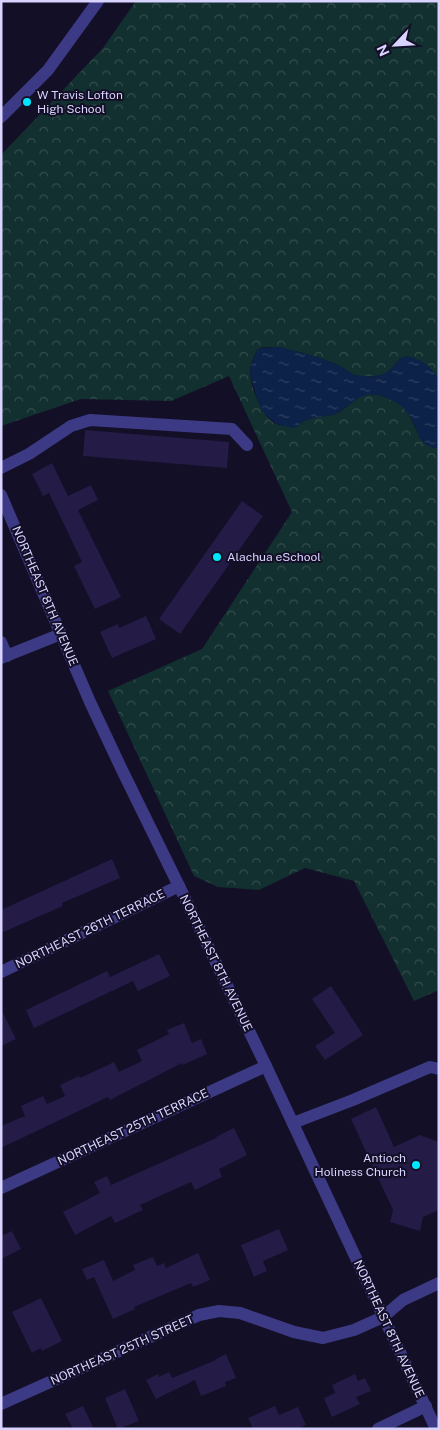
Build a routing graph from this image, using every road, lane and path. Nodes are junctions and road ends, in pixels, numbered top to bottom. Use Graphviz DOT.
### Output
graph roads {
  1 [pos="98,1"];
  2 [pos="1,117"];
  3 [pos="247,445"];
  4 [pos="1,468"];
  5 [pos="1,496"];
  6 [pos="60,634"];
  7 [pos="1,642"];
  8 [pos="4,657"];
  9 [pos="180,886"];
  10 [pos="1,972"];
  11 [pos="266,1066"];
  12 [pos="436,1066"];
  13 [pos="293,1123"];
  14 [pos="1,1188"];
  15 [pos="439,1283"];
  16 [pos="383,1317"];
  17 [pos="1,1404"];
  18 [pos="426,1406"];
  19 [pos="378,1429"];
  20 [pos="436,1429"];
  1 -- 2 [label="street"];
  3 -- 4 [label="street"];
  5 -- 6 [label="street, NORTHEAST 8TH AVENUE"];
  6 -- 8 [label="street"];
  6 -- 9 [label="street, NORTHEAST 8TH AVENUE"];
  7 -- 8 [label="street"];
  9 -- 10 [label="street, NORTHEAST 26TH TERRACE"];
  9 -- 11 [label="street, NORTHEAST 8TH AVENUE"];
  11 -- 13 [label="street, NORTHEAST 8TH AVENUE"];
  11 -- 14 [label="street, NORTHEAST 25TH TERRACE"];
  12 -- 13 [label="street"];
  13 -- 16 [label="street, NORTHEAST 8TH AVENUE"];
  15 -- 16 [label="street, NORTHEAST 25TH STREET"];
  16 -- 17 [label="street, NORTHEAST 25TH STREET"];
  16 -- 18 [label="street, NORTHEAST 8TH AVENUE"];
  18 -- 19 [label="street"];
  18 -- 20 [label="street, NORTHEAST 8TH AVENUE"];
}
